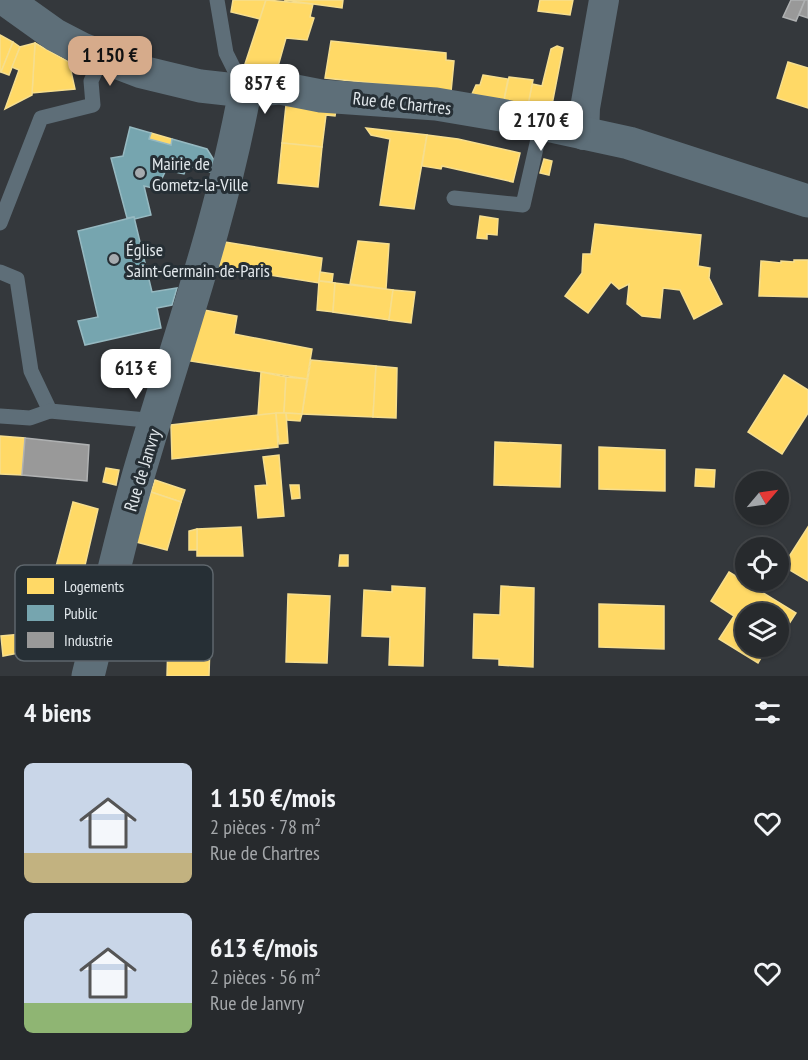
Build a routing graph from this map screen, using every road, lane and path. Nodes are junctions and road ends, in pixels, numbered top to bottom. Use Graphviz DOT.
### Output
graph roads {
  1 [pos="6,0"];
  2 [pos="217,0"];
  3 [pos="604,0"];
  4 [pos="102,57"];
  5 [pos="245,91"];
  6 [pos="542,126"];
  7 [pos="584,135"];
  8 [pos="454,198"];
  9 [pos="808,201"];
  10 [pos="0,223"];
  11 [pos="0,272"];
  12 [pos="50,411"];
  13 [pos="0,416"];
  14 [pos="157,421"];
  15 [pos="116,565"];
  16 [pos="92,661"];
  17 [pos="88,676"];
  1 -- 4 [label="main road, Rue de Chartres"];
  2 -- 5 [label="lane"];
  3 -- 7 [label="street"];
  4 -- 5 [label="main road, Rue de Chartres"];
  4 -- 10 [label="lane"];
  5 -- 6 [label="main road, Rue de Chartres"];
  5 -- 14 [label="main road, Rue de Janvry"];
  6 -- 7 [label="main road, Rue de Chartres"];
  6 -- 8 [label="lane"];
  7 -- 9 [label="main road, Rue de Chartres"];
  11 -- 12 [label="lane"];
  12 -- 13 [label="lane"];
  12 -- 14 [label="lane"];
  14 -- 15 [label="main road, Rue de Janvry"];
  16 -- 17 [label="main road, Rue de Janvry"];
}
